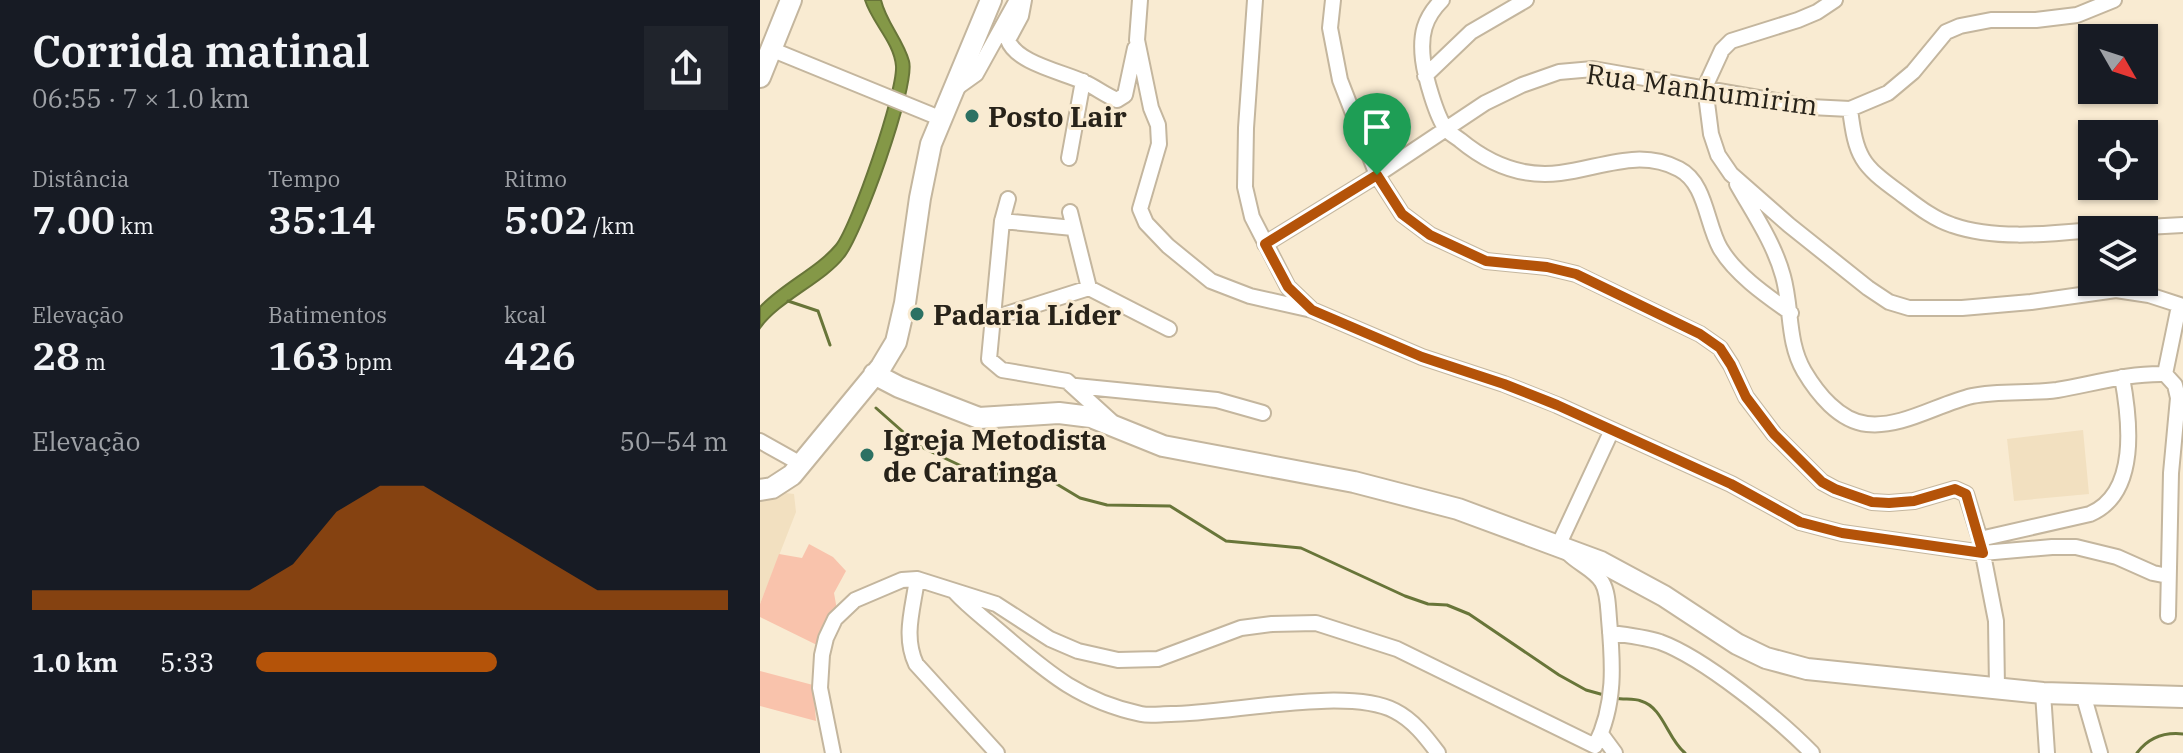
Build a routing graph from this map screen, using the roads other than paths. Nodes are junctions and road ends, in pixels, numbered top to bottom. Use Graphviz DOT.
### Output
graph roads {
  1 [pos="791,0"];
  2 [pos="991,0"];
  3 [pos="1017,0"];
  4 [pos="1024,0"];
  5 [pos="1140,0"];
  6 [pos="1255,0"];
  7 [pos="1333,0"];
  8 [pos="1442,0"];
  9 [pos="1526,0"];
  10 [pos="1835,0"];
  11 [pos="2114,0"];
  12 [pos="1137,40"];
  13 [pos="773,50"];
  14 [pos="1425,76"];
  15 [pos="760,77"];
  16 [pos="1083,81"];
  17 [pos="1705,87"];
  18 [pos="955,89"];
  19 [pos="1850,109"];
  20 [pos="942,119"];
  21 [pos="1446,129"];
  22 [pos="1069,158"];
  23 [pos="1731,174"];
  24 [pos="1377,175"];
  25 [pos="1008,199"];
  26 [pos="1070,212"];
  27 [pos="1002,221"];
  28 [pos="2183,225"];
  29 [pos="2158,226"];
  30 [pos="1073,228"];
  31 [pos="2078,230"];
  32 [pos="1265,244"];
  33 [pos="1089,288"];
  34 [pos="2181,306"];
  35 [pos="1312,310"];
  36 [pos="1791,313"];
  37 [pos="991,319"];
  38 [pos="1169,329"];
  39 [pos="874,374"];
  40 [pos="2165,374"];
  41 [pos="2122,377"];
  42 [pos="1075,386"];
  43 [pos="1263,413"];
  44 [pos="1114,424"];
  45 [pos="1612,430"];
  46 [pos="760,443"];
  47 [pos="801,464"];
  48 [pos="760,490"];
  49 [pos="1982,546"];
  50 [pos="1560,547"];
  51 [pos="2168,576"];
  52 [pos="917,579"];
  53 [pos="952,589"];
  54 [pos="2168,616"];
  55 [pos="1610,633"];
  56 [pos="1997,688"];
  57 [pos="2043,693"];
  58 [pos="2083,694"];
  59 [pos="2183,697"];
  60 [pos="1595,744"];
  61 [pos="833,753"];
  62 [pos="997,753"];
  63 [pos="1438,753"];
  64 [pos="1615,753"];
  65 [pos="1812,753"];
  66 [pos="2047,753"];
  67 [pos="2100,753"];
  1 -- 13 [label="street"];
  2 -- 18 [label="street"];
  3 -- 18 [label="street"];
  4 -- 16 [label="street"];
  5 -- 12 [label="street"];
  6 -- 32 [label="street"];
  7 -- 24 [label="street"];
  8 -- 14 [label="street"];
  9 -- 14 [label="street"];
  10 -- 17 [label="street"];
  11 -- 19 [label="street"];
  12 -- 16 [label="street"];
  12 -- 35 [label="street"];
  13 -- 15 [label="street"];
  13 -- 20 [label="street"];
  14 -- 21 [label="street"];
  16 -- 22 [label="street"];
  17 -- 19 [label="street, Rua Manhumirim"];
  17 -- 21 [label="street, Rua Manhumirim"];
  17 -- 23 [label="street"];
  18 -- 20 [label="street"];
  19 -- 31 [label="street"];
  20 -- 39 [label="street"];
  21 -- 24 [label="street, Rua Manhumirim"];
  21 -- 36 [label="street"];
  23 -- 34 [label="street"];
  23 -- 36 [label="street"];
  24 -- 32 [label="street, Rua Manhumirim"];
  24 -- 49 [label="street"];
  25 -- 27 [label="street"];
  26 -- 30 [label="street"];
  27 -- 30 [label="street"];
  27 -- 37 [label="street"];
  28 -- 29 [label="street"];
  30 -- 33 [label="street"];
  32 -- 35 [label="street"];
  33 -- 37 [label="street"];
  33 -- 38 [label="street"];
  34 -- 40 [label="street"];
  35 -- 45 [label="street"];
  36 -- 41 [label="street"];
  37 -- 42 [label="street"];
  39 -- 44 [label="street"];
  39 -- 47 [label="street"];
  40 -- 41 [label="street"];
  40 -- 51 [label="street"];
  41 -- 49 [label="street"];
  42 -- 43 [label="street"];
  42 -- 44 [label="street"];
  44 -- 50 [label="street"];
  45 -- 49 [label="street"];
  45 -- 50 [label="street"];
  46 -- 47 [label="street"];
  47 -- 48 [label="street"];
  49 -- 51 [label="street"];
  49 -- 56 [label="street"];
  50 -- 55 [label="street"];
  50 -- 56 [label="street"];
  51 -- 54 [label="street"];
  52 -- 53 [label="street"];
  52 -- 61 [label="street"];
  52 -- 62 [label="street"];
  53 -- 60 [label="street"];
  53 -- 63 [label="street"];
  55 -- 60 [label="street"];
  55 -- 65 [label="street"];
  56 -- 57 [label="street"];
  57 -- 58 [label="street"];
  57 -- 66 [label="street"];
  58 -- 59 [label="street"];
  58 -- 67 [label="street"];
  60 -- 64 [label="street"];
}
